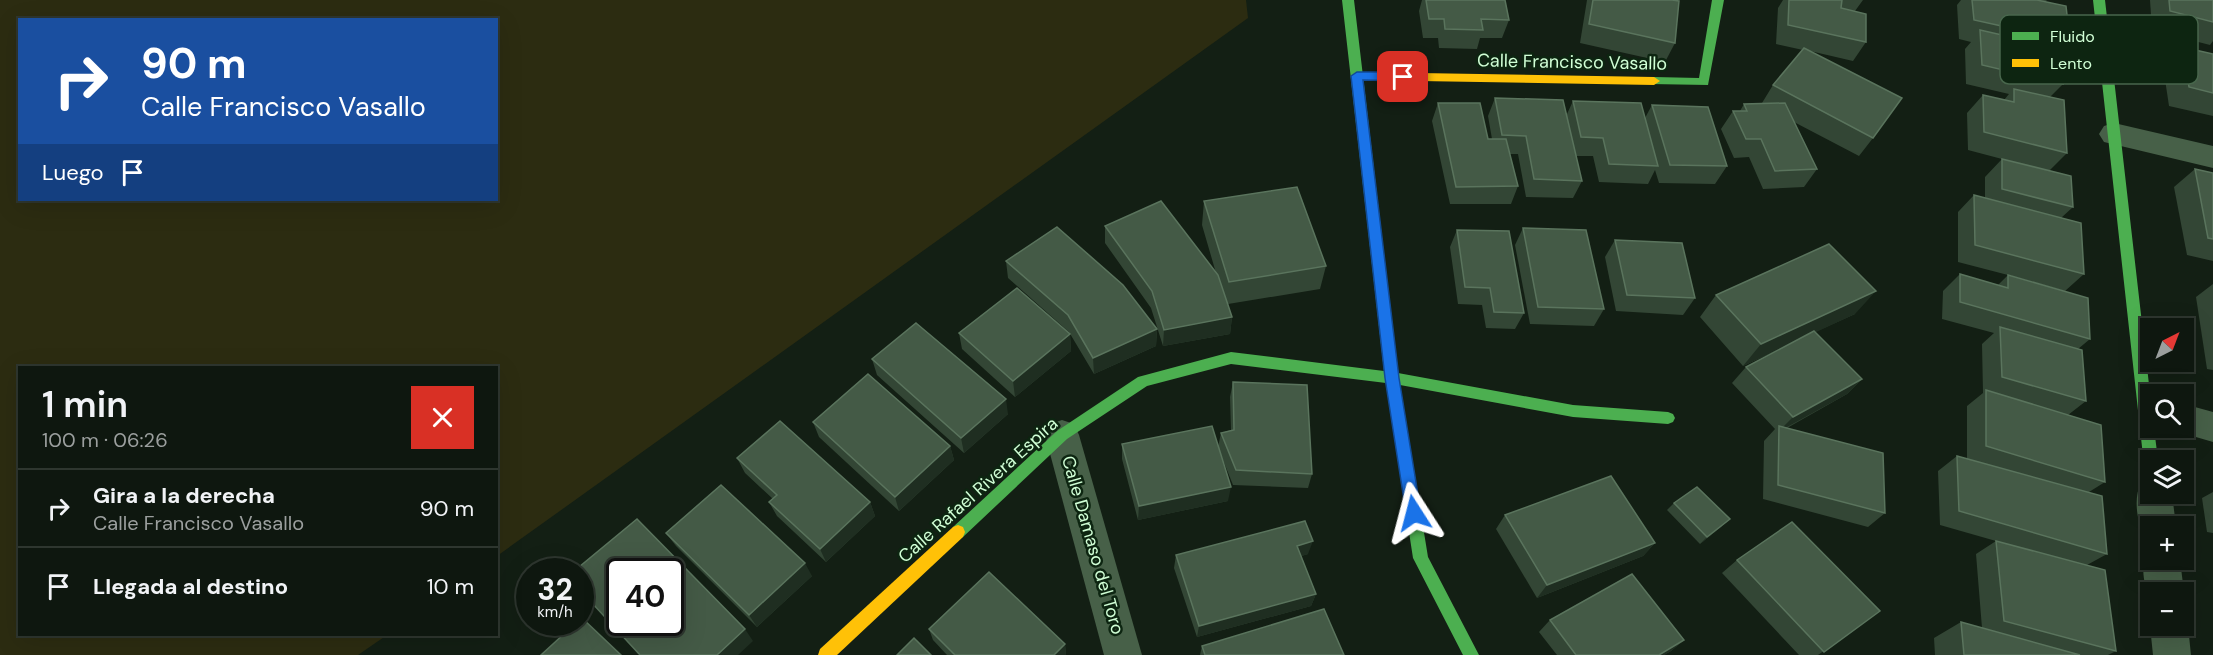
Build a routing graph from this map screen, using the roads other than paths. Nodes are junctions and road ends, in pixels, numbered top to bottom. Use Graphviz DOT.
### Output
graph roads {
  1 [pos="1348,0"];
  2 [pos="1718,0"];
  3 [pos="2099,0"];
  4 [pos="2101,15"];
  5 [pos="1357,76"];
  6 [pos="2108,84"];
  7 [pos="2114,134"];
  8 [pos="2213,157"];
  9 [pos="1392,378"];
  10 [pos="2145,384"];
  11 [pos="1668,418"];
  12 [pos="2194,422"];
  13 [pos="2213,427"];
  14 [pos="1062,435"];
  15 [pos="2170,636"];
  16 [pos="826,655"];
  17 [pos="1123,655"];
  18 [pos="1471,655"];
  19 [pos="2172,655"];
  1 -- 5 [label="street"];
  2 -- 5 [label="street, Calle Francisco Vasallo"];
  3 -- 4 [label="street"];
  5 -- 9 [label="street"];
  6 -- 7 [label="street"];
  7 -- 8 [label="street"];
  7 -- 10 [label="street"];
  9 -- 11 [label="street, Calle Rafael Rivera Espira"];
  9 -- 14 [label="street, Calle Rafael Rivera Espira"];
  9 -- 18 [label="street"];
  12 -- 13 [label="street"];
  14 -- 16 [label="street, Calle Rafael Rivera Espira"];
  14 -- 17 [label="street, Calle Damaso del Toro"];
  15 -- 19 [label="street"];
}
